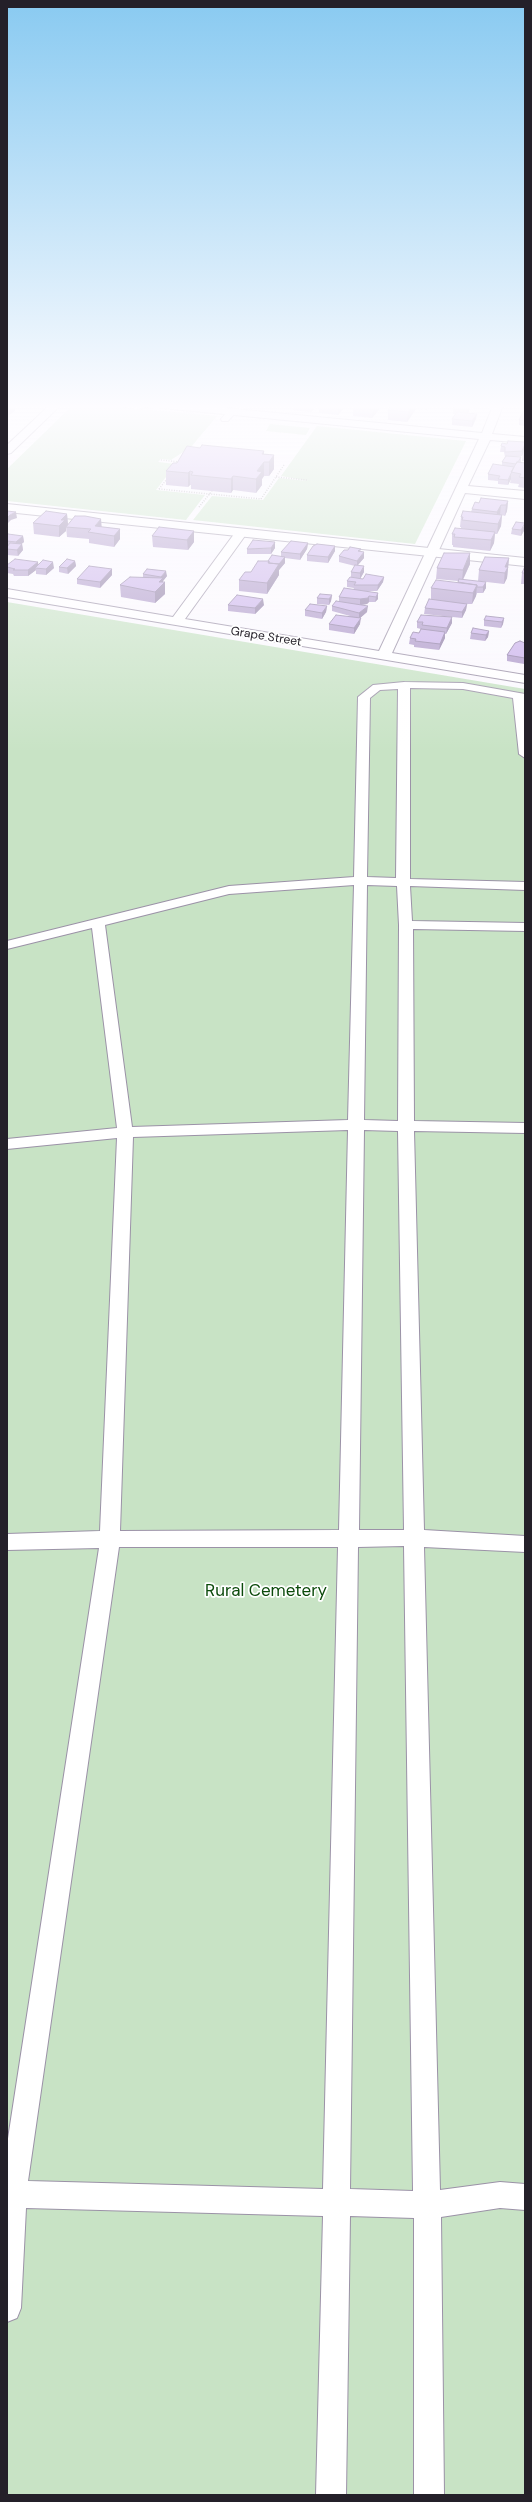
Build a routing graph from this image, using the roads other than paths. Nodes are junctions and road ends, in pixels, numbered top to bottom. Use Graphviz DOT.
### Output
graph roads {
  1 [pos="117,520"];
  2 [pos="446,520"];
  3 [pos="241,533"];
  4 [pos="430,553"];
  5 [pos="525,562"];
  6 [pos="7,593"];
  7 [pos="176,622"];
  8 [pos="384,656"];
  9 [pos="404,685"];
  10 [pos="523,690"];
  11 [pos="525,754"];
  12 [pos="360,881"];
  13 [pos="403,883"];
  14 [pos="525,886"];
  15 [pos="98,921"];
  16 [pos="406,925"];
  17 [pos="525,927"];
  18 [pos="7,945"];
  19 [pos="356,1125"];
  20 [pos="406,1125"];
  21 [pos="525,1128"];
  22 [pos="125,1132"];
  23 [pos="7,1144"];
  24 [pos="414,1538"];
  25 [pos="110,1539"];
  26 [pos="347,1539"];
  27 [pos="7,1542"];
  28 [pos="525,1544"];
  29 [pos="10,2193"];
  30 [pos="525,2197"];
  31 [pos="338,2202"];
  32 [pos="427,2205"];
  33 [pos="7,2308"];
  34 [pos="331,2495"];
  35 [pos="429,2495"];
  1 -- 3 [label="street"];
  2 -- 4 [label="street"];
  3 -- 4 [label="street"];
  3 -- 7 [label="street"];
  4 -- 5 [label="street"];
  4 -- 8 [label="street"];
  6 -- 7 [label="street, Grape Street"];
  7 -- 8 [label="street, Grape Street"];
  8 -- 10 [label="street, Grape Street"];
  9 -- 10 [label="lane"];
  9 -- 12 [label="lane"];
  9 -- 13 [label="lane"];
  10 -- 11 [label="lane"];
  12 -- 13 [label="lane"];
  12 -- 15 [label="lane"];
  12 -- 19 [label="lane"];
  13 -- 14 [label="lane"];
  13 -- 16 [label="lane"];
  15 -- 18 [label="lane"];
  15 -- 22 [label="lane"];
  16 -- 17 [label="lane"];
  16 -- 20 [label="lane"];
  19 -- 20 [label="lane"];
  19 -- 22 [label="lane"];
  19 -- 26 [label="lane"];
  20 -- 21 [label="lane"];
  20 -- 24 [label="lane"];
  22 -- 23 [label="lane"];
  22 -- 25 [label="lane"];
  24 -- 26 [label="lane"];
  24 -- 28 [label="lane"];
  24 -- 32 [label="lane"];
  25 -- 26 [label="lane"];
  25 -- 27 [label="lane"];
  25 -- 29 [label="lane"];
  26 -- 31 [label="lane"];
  29 -- 31 [label="lane"];
  29 -- 33 [label="lane"];
  30 -- 32 [label="lane"];
  31 -- 32 [label="lane"];
  31 -- 34 [label="lane"];
  32 -- 35 [label="lane"];
}
